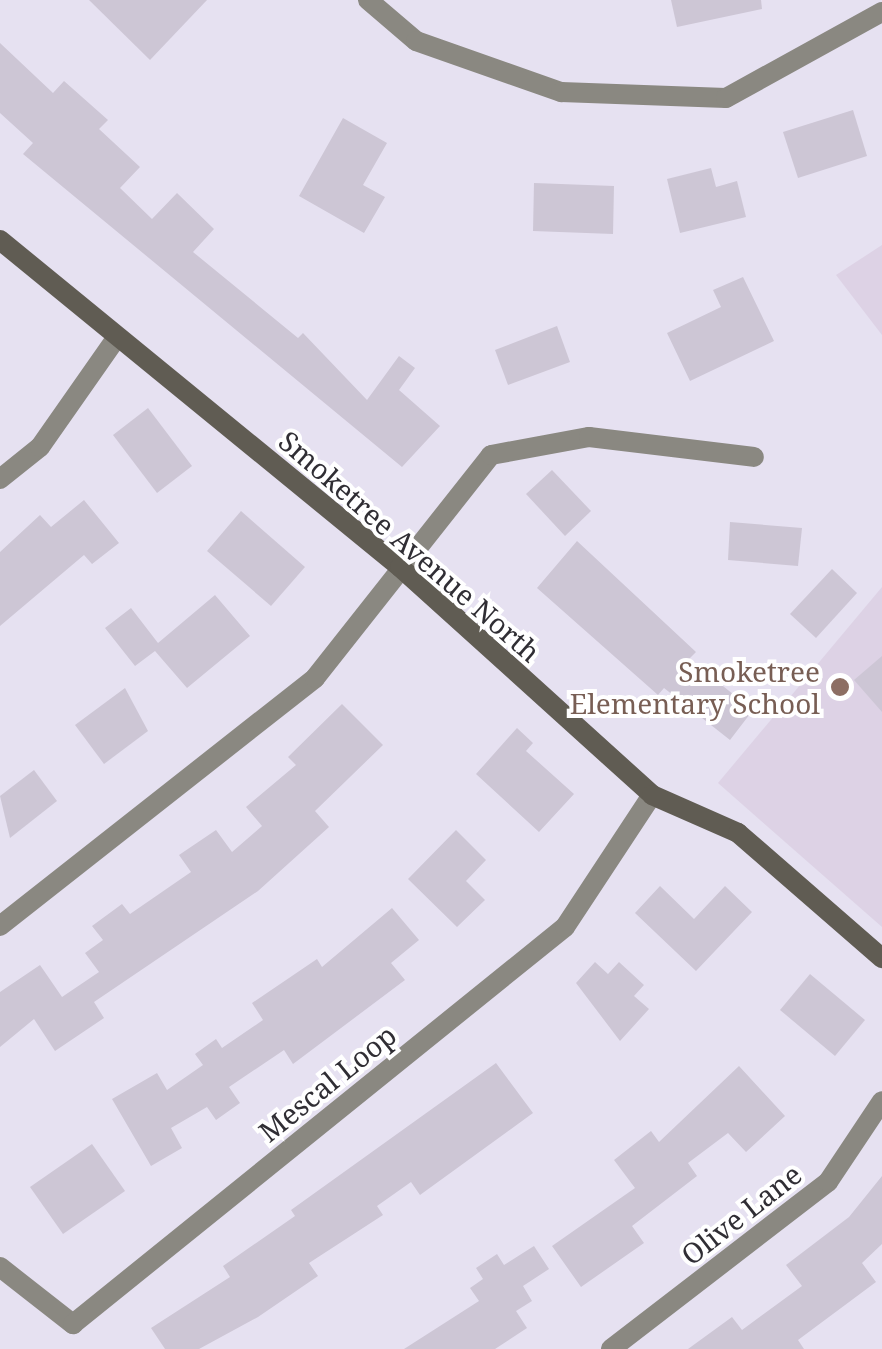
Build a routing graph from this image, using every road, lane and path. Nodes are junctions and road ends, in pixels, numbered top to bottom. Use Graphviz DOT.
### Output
graph roads {
  1 [pos="368,0"];
  2 [pos="882,12"];
  3 [pos="0,240"];
  4 [pos="117,336"];
  5 [pos="754,456"];
  6 [pos="0,478"];
  7 [pos="400,567"];
  8 [pos="652,795"];
  9 [pos="0,926"];
  10 [pos="882,958"];
  11 [pos="882,1101"];
  12 [pos="0,1267"];
  13 [pos="612,1349"];
  1 -- 2 [label="street"];
  3 -- 4 [label="street, Smoketree Avenue North"];
  4 -- 6 [label="street"];
  4 -- 7 [label="street, Smoketree Avenue North"];
  5 -- 7 [label="street"];
  7 -- 8 [label="street, Smoketree Avenue North"];
  7 -- 9 [label="street"];
  8 -- 10 [label="street, Smoketree Avenue North"];
  8 -- 12 [label="street, Mescal Loop"];
  11 -- 13 [label="street, Olive Lane"];
}
